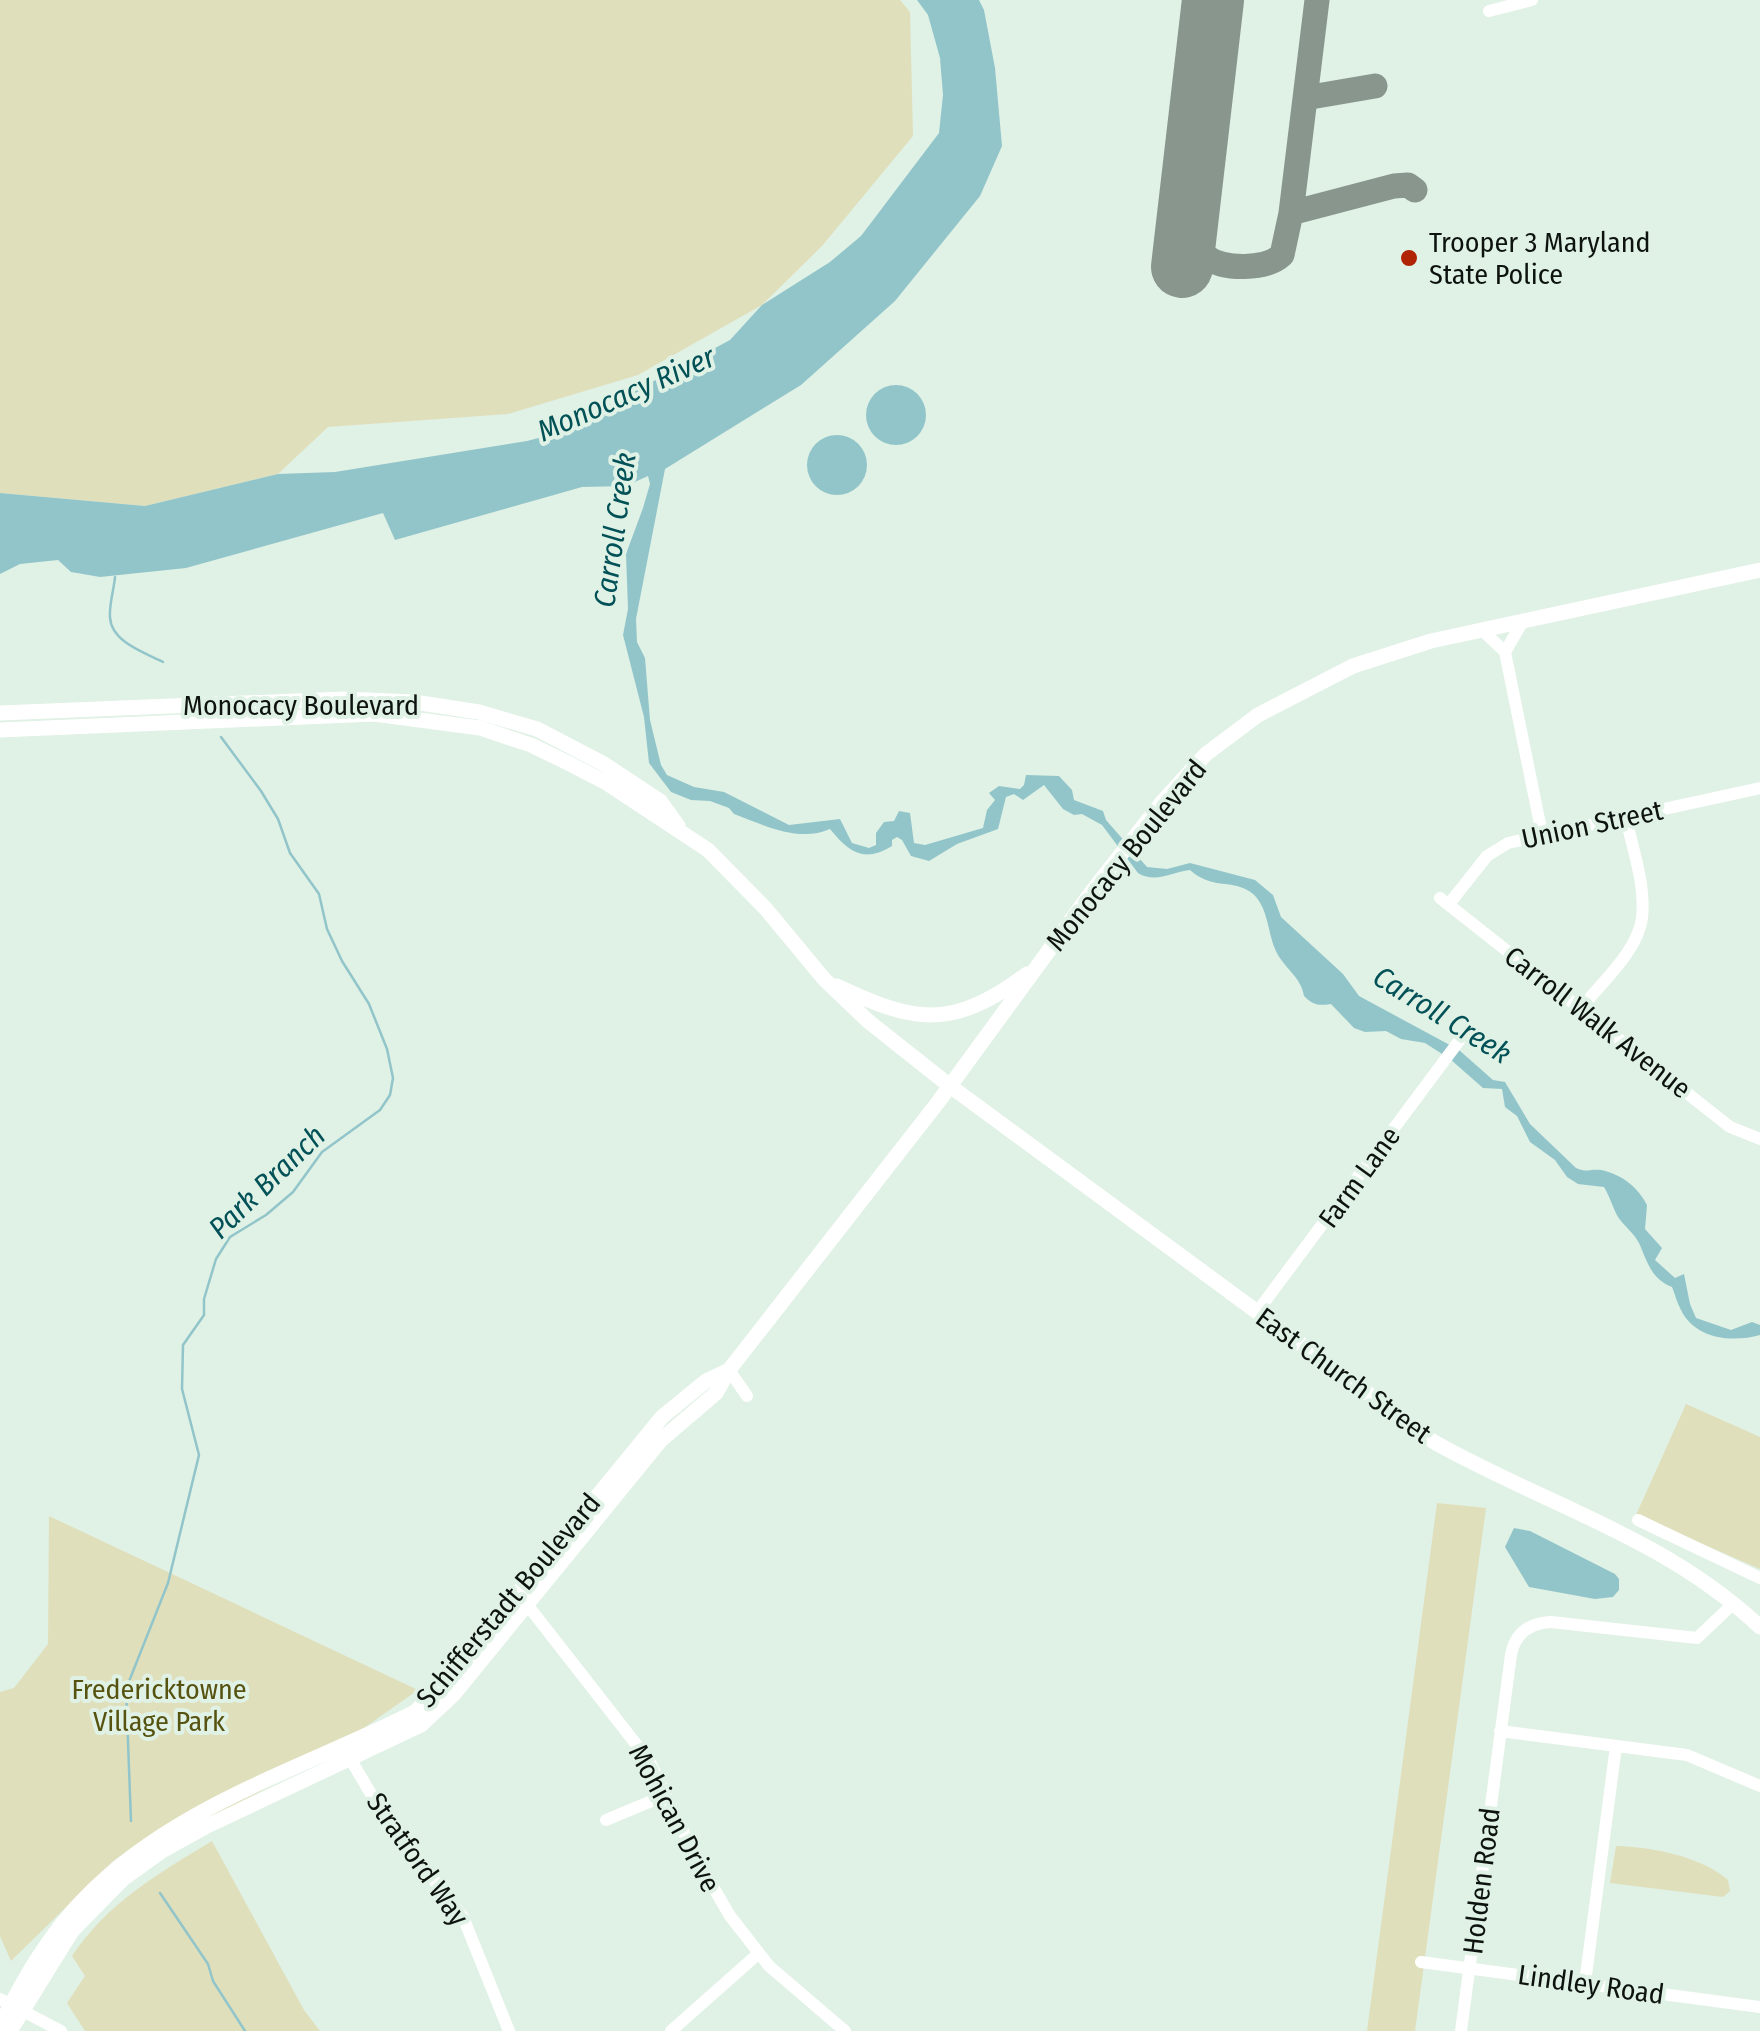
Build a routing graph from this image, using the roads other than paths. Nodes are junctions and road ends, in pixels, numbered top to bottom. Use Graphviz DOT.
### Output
graph roads {
  1 [pos="1532,0"];
  2 [pos="1489,11"];
  3 [pos="1760,570"];
  4 [pos="1523,621"];
  5 [pos="1482,630"];
  6 [pos="1505,652"];
  7 [pos="0,713"];
  8 [pos="0,730"];
  9 [pos="1760,788"];
  10 [pos="1626,816"];
  11 [pos="684,833"];
  12 [pos="1542,834"];
  13 [pos="1445,901"];
  14 [pos="1038,965"];
  15 [pos="824,980"];
  16 [pos="1581,1008"];
  17 [pos="1458,1040"];
  18 [pos="950,1086"];
  19 [pos="1760,1139"];
  20 [pos="1257,1312"];
  21 [pos="729,1370"];
  22 [pos="747,1396"];
  23 [pos="1638,1520"];
  24 [pos="1760,1578"];
  25 [pos="522,1598"];
  26 [pos="1734,1602"];
  27 [pos="1760,1627"];
  28 [pos="1500,1731"];
  29 [pos="1616,1746"];
  30 [pos="347,1752"];
  31 [pos="1760,1786"];
  32 [pos="666,1795"];
  33 [pos="606,1820"];
  34 [pos="758,1954"];
  35 [pos="1422,1962"];
  36 [pos="1471,1968"];
  37 [pos="1585,1983"];
  38 [pos="10,2005"];
  39 [pos="1760,2007"];
  40 [pos="0,2026"];
  41 [pos="10,2031"];
  42 [pos="60,2031"];
  43 [pos="509,2031"];
  44 [pos="671,2031"];
  45 [pos="845,2031"];
  46 [pos="1460,2031"];
  1 -- 2 [label="street"];
  3 -- 4 [label="main road, Monocacy Boulevard"];
  4 -- 5 [label="main road, Monocacy Boulevard"];
  4 -- 6 [label="street"];
  5 -- 6 [label="street"];
  5 -- 14 [label="main road, Monocacy Boulevard"];
  6 -- 12 [label="street"];
  7 -- 11 [label="main road, Monocacy Boulevard"];
  8 -- 11 [label="main road, Monocacy Boulevard"];
  9 -- 10 [label="street, Union Street"];
  10 -- 12 [label="street, Union Street"];
  10 -- 16 [label="street"];
  11 -- 15 [label="main road, Monocacy Boulevard"];
  12 -- 13 [label="street, Union Street"];
  13 -- 16 [label="street, Carroll Walk Avenue"];
  14 -- 15 [label="main road"];
  14 -- 18 [label="main road, Monocacy Boulevard"];
  15 -- 18 [label="main road, Monocacy Boulevard"];
  16 -- 19 [label="street, Carroll Walk Avenue"];
  17 -- 20 [label="street, Farm Lane"];
  18 -- 20 [label="main road, East Church Street"];
  18 -- 21 [label="main road, Schifferstadt Boulevard"];
  20 -- 26 [label="main road, East Church Street"];
  21 -- 22 [label="street"];
  21 -- 25 [label="main road, Schifferstadt Boulevard"];
  23 -- 24 [label="street"];
  25 -- 30 [label="main road, Schifferstadt Boulevard"];
  25 -- 32 [label="street, Mohican Drive"];
  26 -- 27 [label="main road, East Church Street"];
  26 -- 28 [label="street, Holden Road"];
  28 -- 29 [label="street"];
  28 -- 36 [label="street, Holden Road"];
  29 -- 31 [label="street"];
  29 -- 37 [label="street"];
  30 -- 38 [label="main road, Schifferstadt Boulevard"];
  30 -- 43 [label="street, Stratford Way"];
  32 -- 33 [label="street"];
  32 -- 34 [label="street, Mohican Drive"];
  34 -- 44 [label="street"];
  34 -- 45 [label="street, Mohican Drive"];
  35 -- 36 [label="street, Lindley Road"];
  36 -- 37 [label="street, Lindley Road"];
  36 -- 46 [label="street, Holden Road"];
  37 -- 39 [label="street, Lindley Road"];
  38 -- 40 [label="main road, Schifferstadt Boulevard"];
  38 -- 41 [label="main road, Schifferstadt Boulevard"];
  38 -- 42 [label="street"];
}
